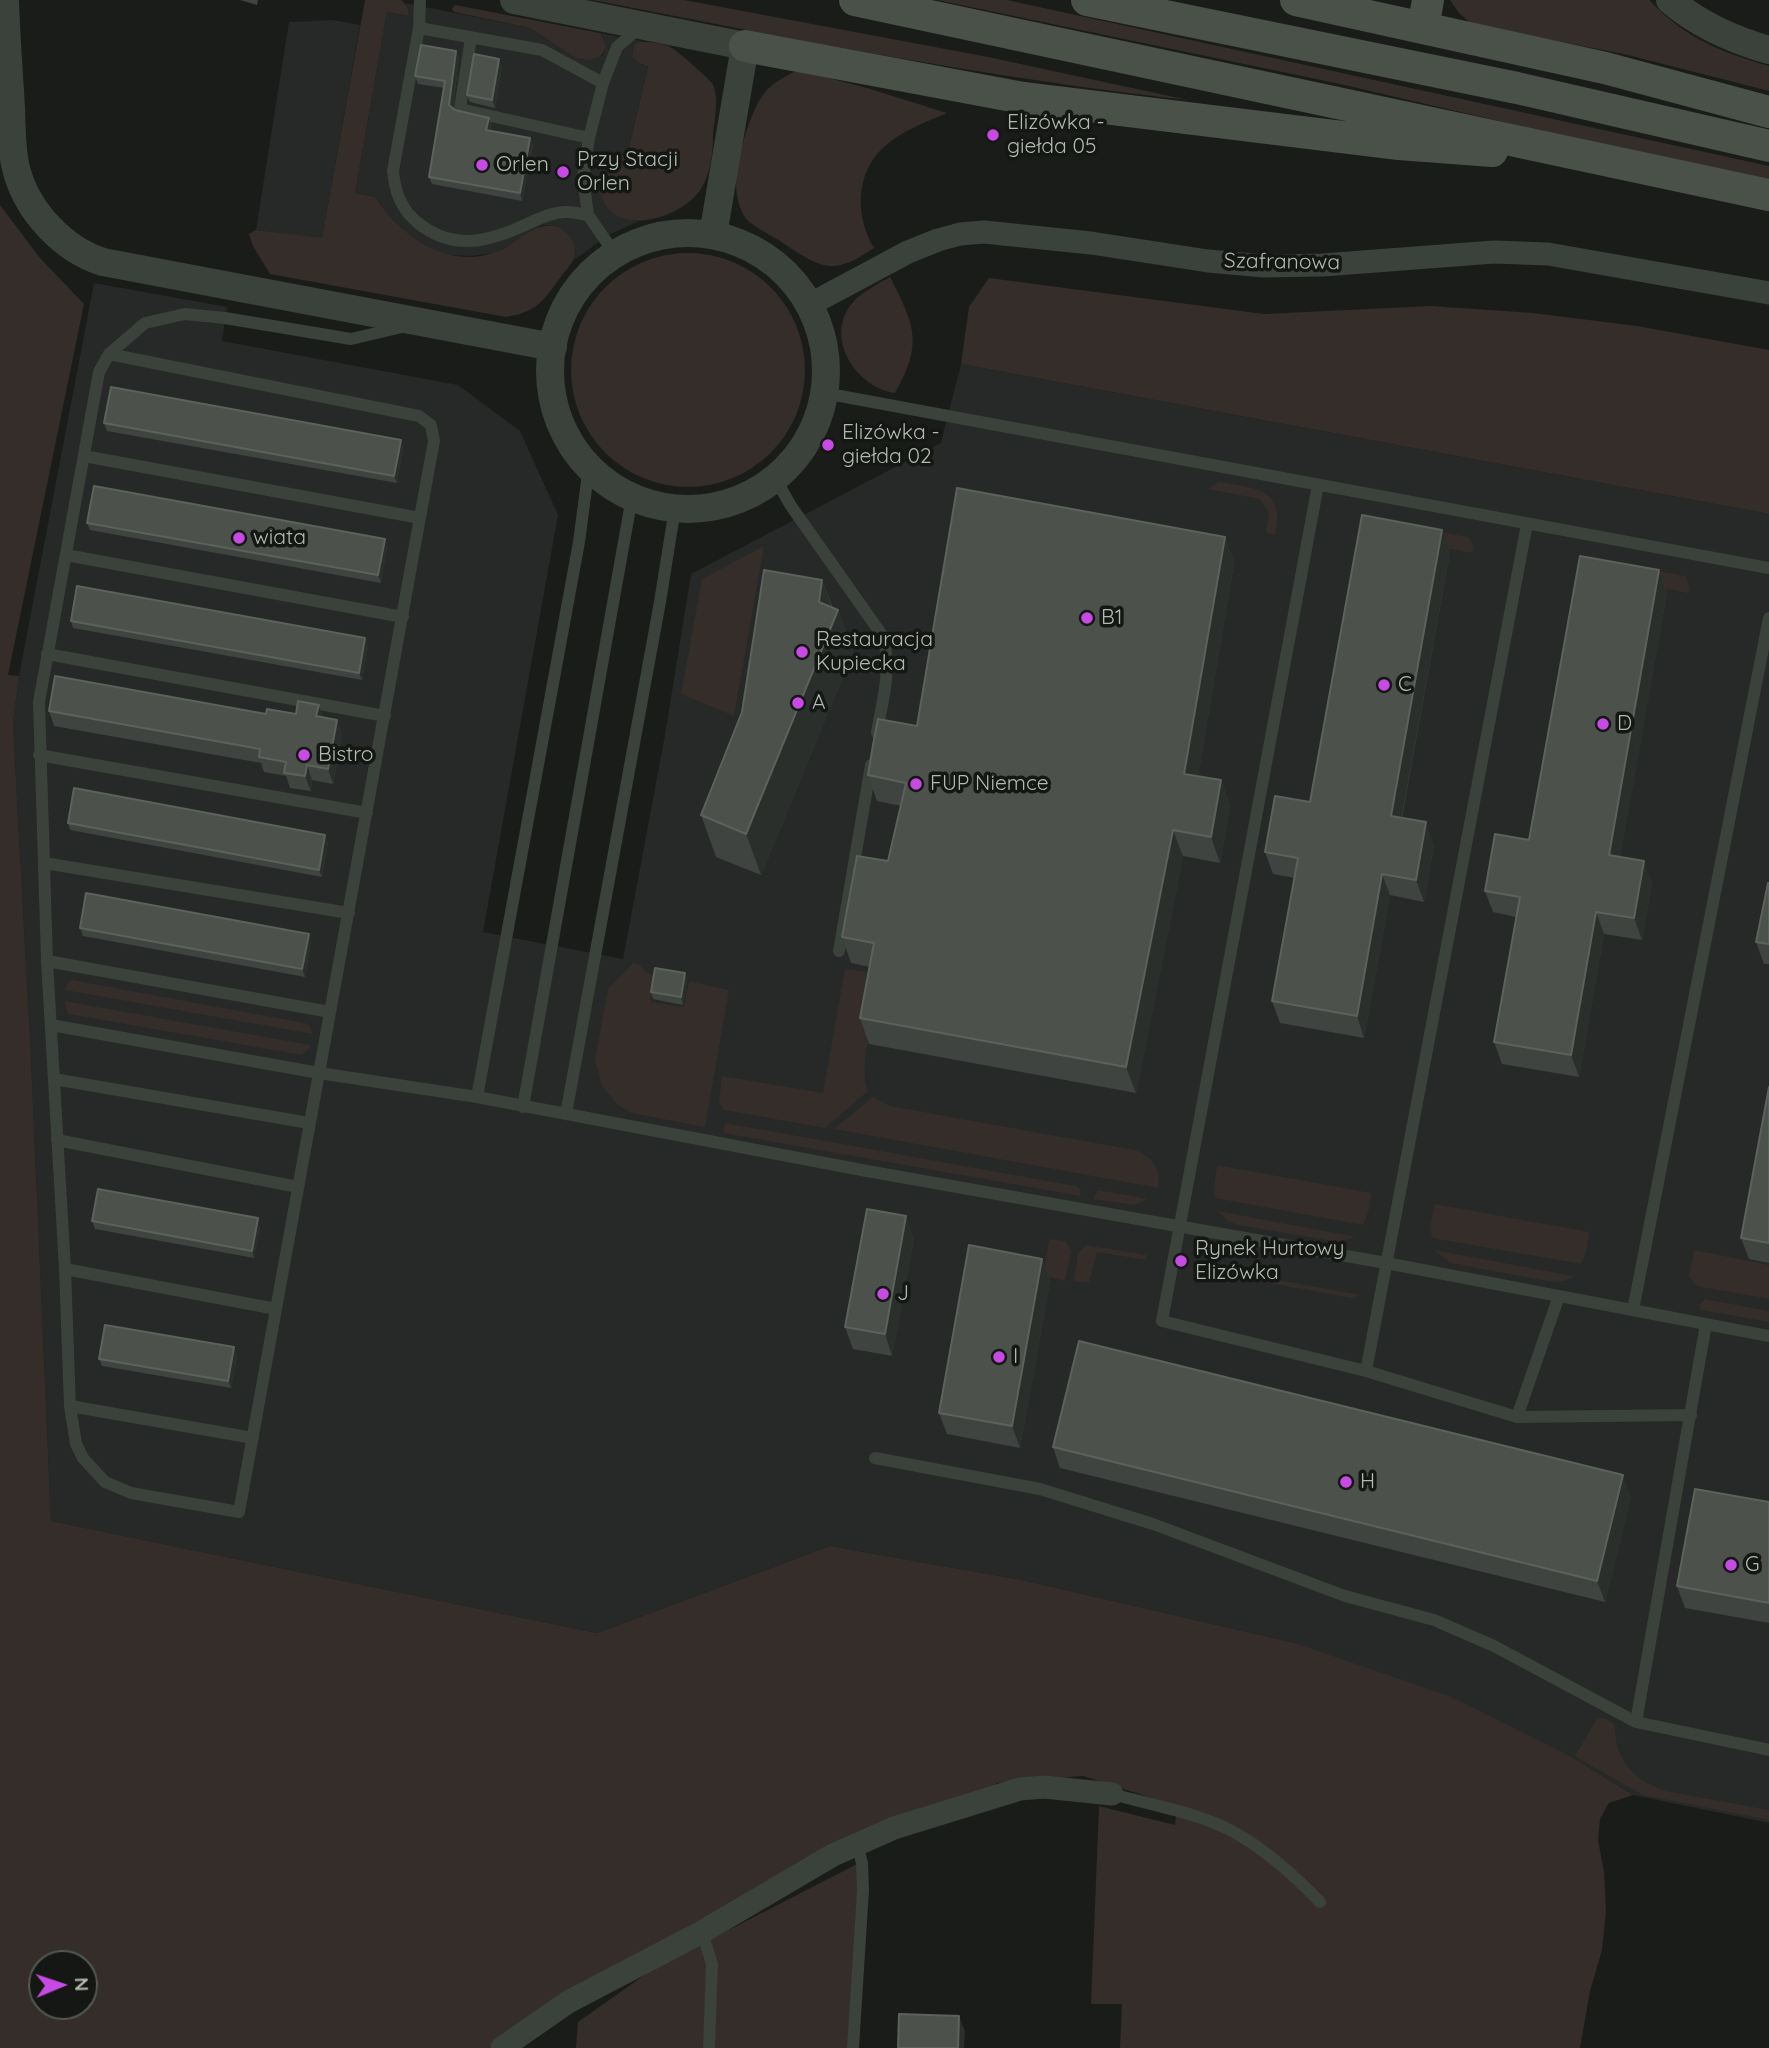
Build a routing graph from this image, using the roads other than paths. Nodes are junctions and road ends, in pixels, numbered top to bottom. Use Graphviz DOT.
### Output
graph roads {
  1 [pos="5,0"];
  2 [pos="420,0"];
  3 [pos="514,0"];
  4 [pos="855,0"];
  5 [pos="1087,0"];
  6 [pos="1296,0"];
  7 [pos="1670,0"];
  8 [pos="1426,14"];
  9 [pos="642,26"];
  10 [pos="419,28"];
  11 [pos="471,38"];
  12 [pos="745,46"];
  13 [pos="1769,50"];
  14 [pos="603,83"];
  15 [pos="1769,112"];
  16 [pos="589,138"];
  17 [pos="1769,146"];
  18 [pos="1609,160"];
  19 [pos="1769,195"];
  20 [pos="589,215"];
  21 [pos="713,235"];
  22 [pos="615,254"];
  23 [pos="1769,293"];
  24 [pos="809,305"];
  25 [pos="423,323"];
  26 [pos="553,346"];
  27 [pos="109,355"];
  28 [pos="824,393"];
  29 [pos="84,456"];
  30 [pos="589,466"];
  31 [pos="775,478"];
  32 [pos="1318,485"];
  33 [pos="632,496"];
  34 [pos="675,508"];
  35 [pos="420,518"];
  36 [pos="1527,524"];
  37 [pos="66,555"];
  38 [pos="1769,568"];
  39 [pos="403,617"];
  40 [pos="1769,618"];
  41 [pos="47,654"];
  42 [pos="385,716"];
  43 [pos="875,741"];
  44 [pos="39,755"];
  45 [pos="873,755"];
  46 [pos="367,813"];
  47 [pos="44,863"];
  48 [pos="349,913"];
  49 [pos="839,951"];
  50 [pos="47,961"];
  51 [pos="330,1012"];
  52 [pos="51,1025"];
  53 [pos="319,1073"];
  54 [pos="54,1079"];
  55 [pos="477,1097"];
  56 [pos="523,1107"];
  57 [pos="566,1114"];
  58 [pos="309,1123"];
  59 [pos="57,1140"];
  60 [pos="298,1187"];
  61 [pos="1179,1227"];
  62 [pos="1386,1263"];
  63 [pos="65,1269"];
  64 [pos="1559,1296"];
  65 [pos="276,1309"];
  66 [pos="1633,1310"];
  67 [pos="1706,1324"];
  68 [pos="1769,1336"];
  69 [pos="1366,1371"];
  70 [pos="70,1406"];
  71 [pos="1691,1415"];
  72 [pos="1517,1417"];
  73 [pos="253,1438"];
  74 [pos="875,1458"];
  75 [pos="1636,1722"];
  76 [pos="1769,1750"];
  77 [pos="1112,1794"];
  78 [pos="857,1844"];
  79 [pos="1320,1902"];
  80 [pos="702,1932"];
  81 [pos="502,2048"];
  82 [pos="709,2048"];
  83 [pos="853,2048"];
  1 -- 25 [label="street"];
  2 -- 10 [label="lane"];
  3 -- 9 [label="street"];
  4 -- 18 [label="main road"];
  5 -- 17 [label="main road"];
  6 -- 8 [label="main road"];
  7 -- 13 [label="street"];
  8 -- 15 [label="main road"];
  9 -- 12 [label="street"];
  9 -- 14 [label="lane"];
  10 -- 11 [label="lane"];
  10 -- 20 [label="lane"];
  11 -- 14 [label="lane"];
  11 -- 16 [label="lane"];
  12 -- 18 [label="main road"];
  12 -- 21 [label="street"];
  14 -- 16 [label="lane"];
  16 -- 20 [label="lane"];
  18 -- 19 [label="main road"];
  20 -- 22 [label="lane"];
  21 -- 22 [label="street"];
  21 -- 24 [label="street"];
  22 -- 26 [label="street"];
  23 -- 24 [label="street, Szafranowa"];
  24 -- 28 [label="street"];
  25 -- 26 [label="street"];
  25 -- 27 [label="lane"];
  26 -- 30 [label="street"];
  27 -- 29 [label="lane"];
  27 -- 35 [label="lane"];
  28 -- 31 [label="street"];
  28 -- 32 [label="lane"];
  29 -- 35 [label="lane"];
  29 -- 37 [label="lane"];
  30 -- 33 [label="street"];
  30 -- 55 [label="lane"];
  31 -- 34 [label="street"];
  31 -- 43 [label="lane"];
  32 -- 36 [label="lane"];
  32 -- 61 [label="lane"];
  33 -- 34 [label="street"];
  33 -- 56 [label="lane"];
  34 -- 57 [label="lane"];
  35 -- 39 [label="lane"];
  36 -- 38 [label="lane"];
  36 -- 62 [label="lane"];
  37 -- 39 [label="lane"];
  37 -- 41 [label="lane"];
  39 -- 42 [label="lane"];
  40 -- 66 [label="lane"];
  41 -- 42 [label="lane"];
  41 -- 44 [label="lane"];
  42 -- 46 [label="lane"];
  44 -- 46 [label="lane"];
  44 -- 47 [label="lane"];
  45 -- 49 [label="lane"];
  46 -- 48 [label="lane"];
  47 -- 48 [label="lane"];
  47 -- 50 [label="lane"];
  48 -- 51 [label="lane"];
  50 -- 51 [label="lane"];
  50 -- 52 [label="lane"];
  51 -- 53 [label="lane"];
  52 -- 53 [label="lane"];
  52 -- 54 [label="lane"];
  53 -- 55 [label="lane"];
  53 -- 58 [label="lane"];
  54 -- 58 [label="lane"];
  54 -- 59 [label="lane"];
  55 -- 56 [label="lane"];
  56 -- 57 [label="lane"];
  57 -- 61 [label="lane"];
  58 -- 60 [label="lane"];
  59 -- 60 [label="lane"];
  59 -- 63 [label="lane"];
  60 -- 65 [label="lane"];
  61 -- 62 [label="lane"];
  61 -- 69 [label="lane"];
  62 -- 64 [label="lane"];
  62 -- 69 [label="lane"];
  63 -- 65 [label="lane"];
  63 -- 70 [label="lane"];
  64 -- 66 [label="lane"];
  64 -- 72 [label="lane"];
  65 -- 73 [label="lane"];
  66 -- 67 [label="lane"];
  67 -- 68 [label="lane"];
  67 -- 71 [label="lane"];
  69 -- 72 [label="lane"];
  70 -- 73 [label="lane"];
  70 -- 73 [label="lane"];
  71 -- 72 [label="lane"];
  71 -- 75 [label="lane"];
  74 -- 75 [label="lane"];
  75 -- 76 [label="lane"];
  77 -- 78 [label="street"];
  77 -- 79 [label="lane"];
  78 -- 80 [label="street"];
  78 -- 83 [label="lane"];
  80 -- 81 [label="street"];
  80 -- 82 [label="lane"];
}
